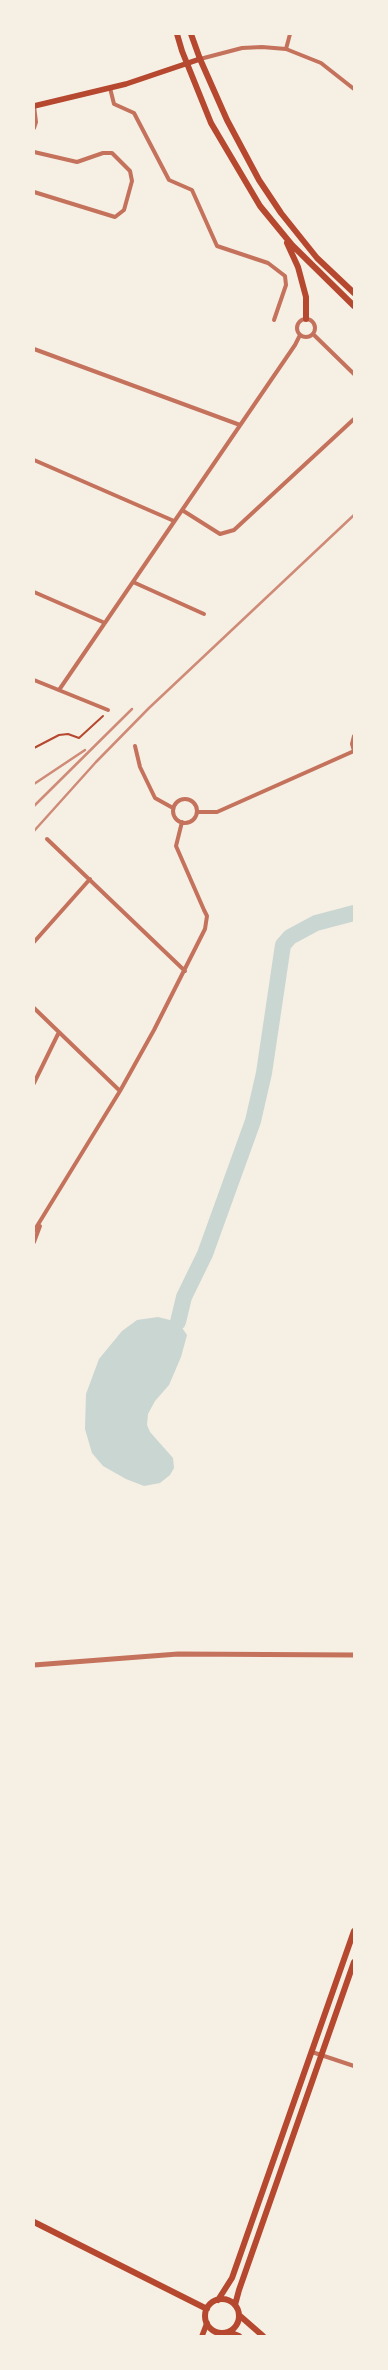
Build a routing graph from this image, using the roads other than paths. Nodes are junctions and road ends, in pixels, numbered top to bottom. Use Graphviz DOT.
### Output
graph roads {
  1 [pos="177,34"];
  2 [pos="192,34"];
  3 [pos="290,34"];
  4 [pos="286,49"];
  5 [pos="200,59"];
  6 [pos="187,64"];
  7 [pos="110,88"];
  8 [pos="354,89"];
  9 [pos="34,106"];
  10 [pos="34,128"];
  11 [pos="34,152"];
  12 [pos="34,192"];
  13 [pos="284,235"];
  14 [pos="354,293"];
  15 [pos="354,306"];
  16 [pos="306,319"];
  17 [pos="274,320"];
  18 [pos="314,334"];
  19 [pos="300,335"];
  20 [pos="34,349"];
  21 [pos="354,374"];
  22 [pos="354,419"];
  23 [pos="240,425"];
  24 [pos="34,460"];
  25 [pos="182,510"];
  26 [pos="174,521"];
  27 [pos="132,582"];
  28 [pos="34,592"];
  29 [pos="204,614"];
  30 [pos="105,623"];
  31 [pos="34,680"];
  32 [pos="59,690"];
  33 [pos="108,710"];
  34 [pos="354,736"];
  35 [pos="135,746"];
  36 [pos="354,751"];
  37 [pos="173,808"];
  38 [pos="197,812"];
  39 [pos="182,822"];
  40 [pos="47,839"];
  41 [pos="90,879"];
  42 [pos="34,942"];
  43 [pos="185,971"];
  44 [pos="34,1008"];
  45 [pos="60,1032"];
  46 [pos="34,1083"];
  47 [pos="120,1090"];
  48 [pos="45,1215"];
  49 [pos="34,1231"];
  50 [pos="34,1242"];
  51 [pos="354,1655"];
  52 [pos="34,1665"];
  53 [pos="354,1931"];
  54 [pos="354,1962"];
  55 [pos="312,2052"];
  56 [pos="322,2055"];
  57 [pos="354,2066"];
  58 [pos="34,2222"];
  59 [pos="218,2300"];
  60 [pos="235,2306"];
  61 [pos="208,2308"];
  62 [pos="239,2315"];
  63 [pos="207,2323"];
  64 [pos="230,2332"];
  65 [pos="219,2335"];
  66 [pos="202,2336"];
  67 [pos="239,2336"];
  68 [pos="263,2336"];
  1 -- 6 [label="main road"];
  2 -- 5 [label="main road"];
  3 -- 4 [label="street"];
  4 -- 5 [label="street"];
  4 -- 8 [label="street"];
  5 -- 6 [label="main road"];
  5 -- 14 [label="main road"];
  6 -- 7 [label="main road"];
  6 -- 13 [label="main road"];
  7 -- 9 [label="main road"];
  7 -- 17 [label="street"];
  9 -- 10 [label="street"];
  11 -- 12 [label="street"];
  13 -- 15 [label="main road"];
  13 -- 16 [label="main road"];
  16 -- 18 [label="street"];
  16 -- 19 [label="street"];
  18 -- 19 [label="street"];
  18 -- 21 [label="street"];
  19 -- 23 [label="street"];
  20 -- 23 [label="street"];
  22 -- 25 [label="street"];
  23 -- 25 [label="street"];
  24 -- 26 [label="street"];
  25 -- 26 [label="street"];
  26 -- 27 [label="street"];
  27 -- 29 [label="street"];
  27 -- 30 [label="street"];
  28 -- 30 [label="street"];
  30 -- 32 [label="street"];
  31 -- 32 [label="street"];
  32 -- 33 [label="street"];
  34 -- 36 [label="street"];
  35 -- 37 [label="street"];
  36 -- 38 [label="street"];
  37 -- 38 [label="street"];
  37 -- 39 [label="street"];
  38 -- 39 [label="street"];
  39 -- 43 [label="street"];
  40 -- 41 [label="street"];
  41 -- 42 [label="street"];
  41 -- 43 [label="street"];
  43 -- 47 [label="street"];
  44 -- 45 [label="street"];
  45 -- 46 [label="street"];
  45 -- 47 [label="street"];
  47 -- 48 [label="street"];
  48 -- 49 [label="street"];
  48 -- 50 [label="street"];
  51 -- 52 [label="street"];
  53 -- 55 [label="main road"];
  54 -- 56 [label="main road"];
  55 -- 56 [label="street"];
  55 -- 59 [label="main road"];
  56 -- 57 [label="street"];
  56 -- 60 [label="main road"];
  58 -- 61 [label="main road"];
  59 -- 60 [label="main road"];
  59 -- 61 [label="main road"];
  60 -- 62 [label="main road"];
  61 -- 63 [label="main road"];
  62 -- 64 [label="main road"];
  62 -- 68 [label="main road"];
  63 -- 65 [label="main road"];
  63 -- 66 [label="main road"];
  64 -- 65 [label="main road"];
  64 -- 67 [label="main road"];
}
